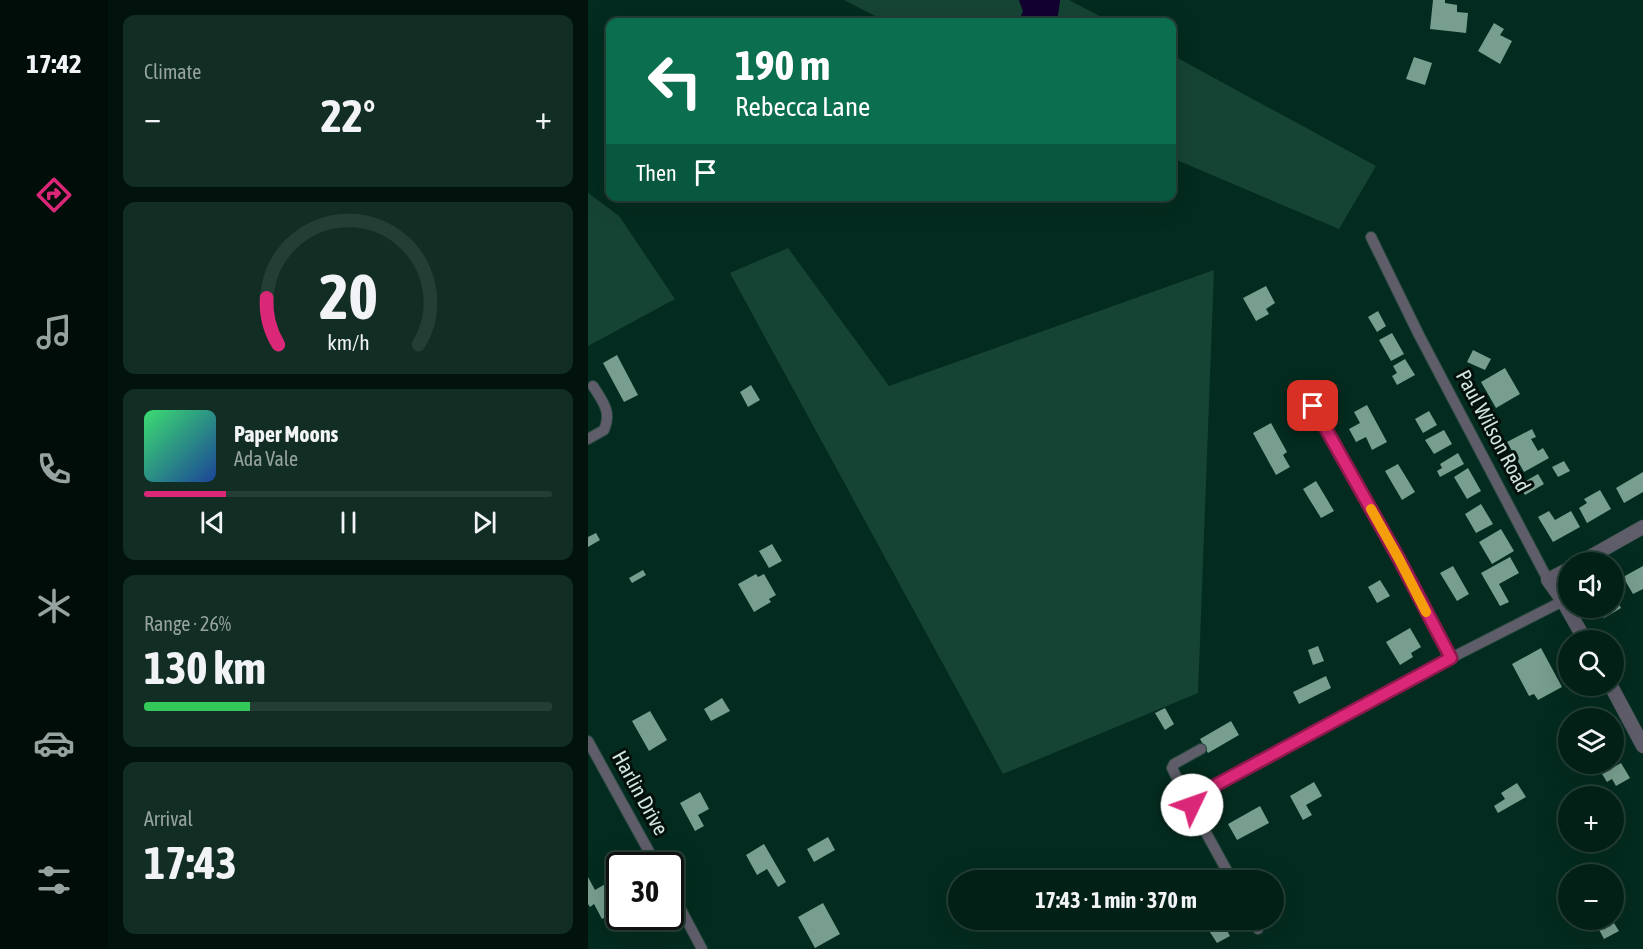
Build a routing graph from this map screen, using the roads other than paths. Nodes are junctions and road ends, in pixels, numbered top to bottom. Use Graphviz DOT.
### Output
graph roads {
  1 [pos="1371,237"];
  2 [pos="593,386"];
  3 [pos="1313,406"];
  4 [pos="588,439"];
  5 [pos="1643,526"];
  6 [pos="1598,552"];
  7 [pos="1558,575"];
  8 [pos="1548,580"];
  9 [pos="1558,594"];
  10 [pos="1558,604"];
  11 [pos="1451,658"];
  12 [pos="1616,696"];
  13 [pos="588,741"];
  14 [pos="1643,746"];
  15 [pos="1201,749"];
  16 [pos="1193,800"];
  17 [pos="649,852"];
  18 [pos="1227,870"];
  19 [pos="684,915"];
  20 [pos="702,949"];
  1 -- 8 [label="street, Paul Wilson Road"];
  2 -- 4 [label="street"];
  3 -- 11 [label="street"];
  5 -- 6 [label="street"];
  7 -- 8 [label="street"];
  8 -- 9 [label="street, Paul Wilson Road"];
  10 -- 11 [label="street"];
  11 -- 16 [label="street"];
  12 -- 14 [label="street"];
  13 -- 17 [label="street, Harlin Drive"];
  15 -- 16 [label="street"];
  16 -- 18 [label="street"];
  19 -- 20 [label="street"];
}
